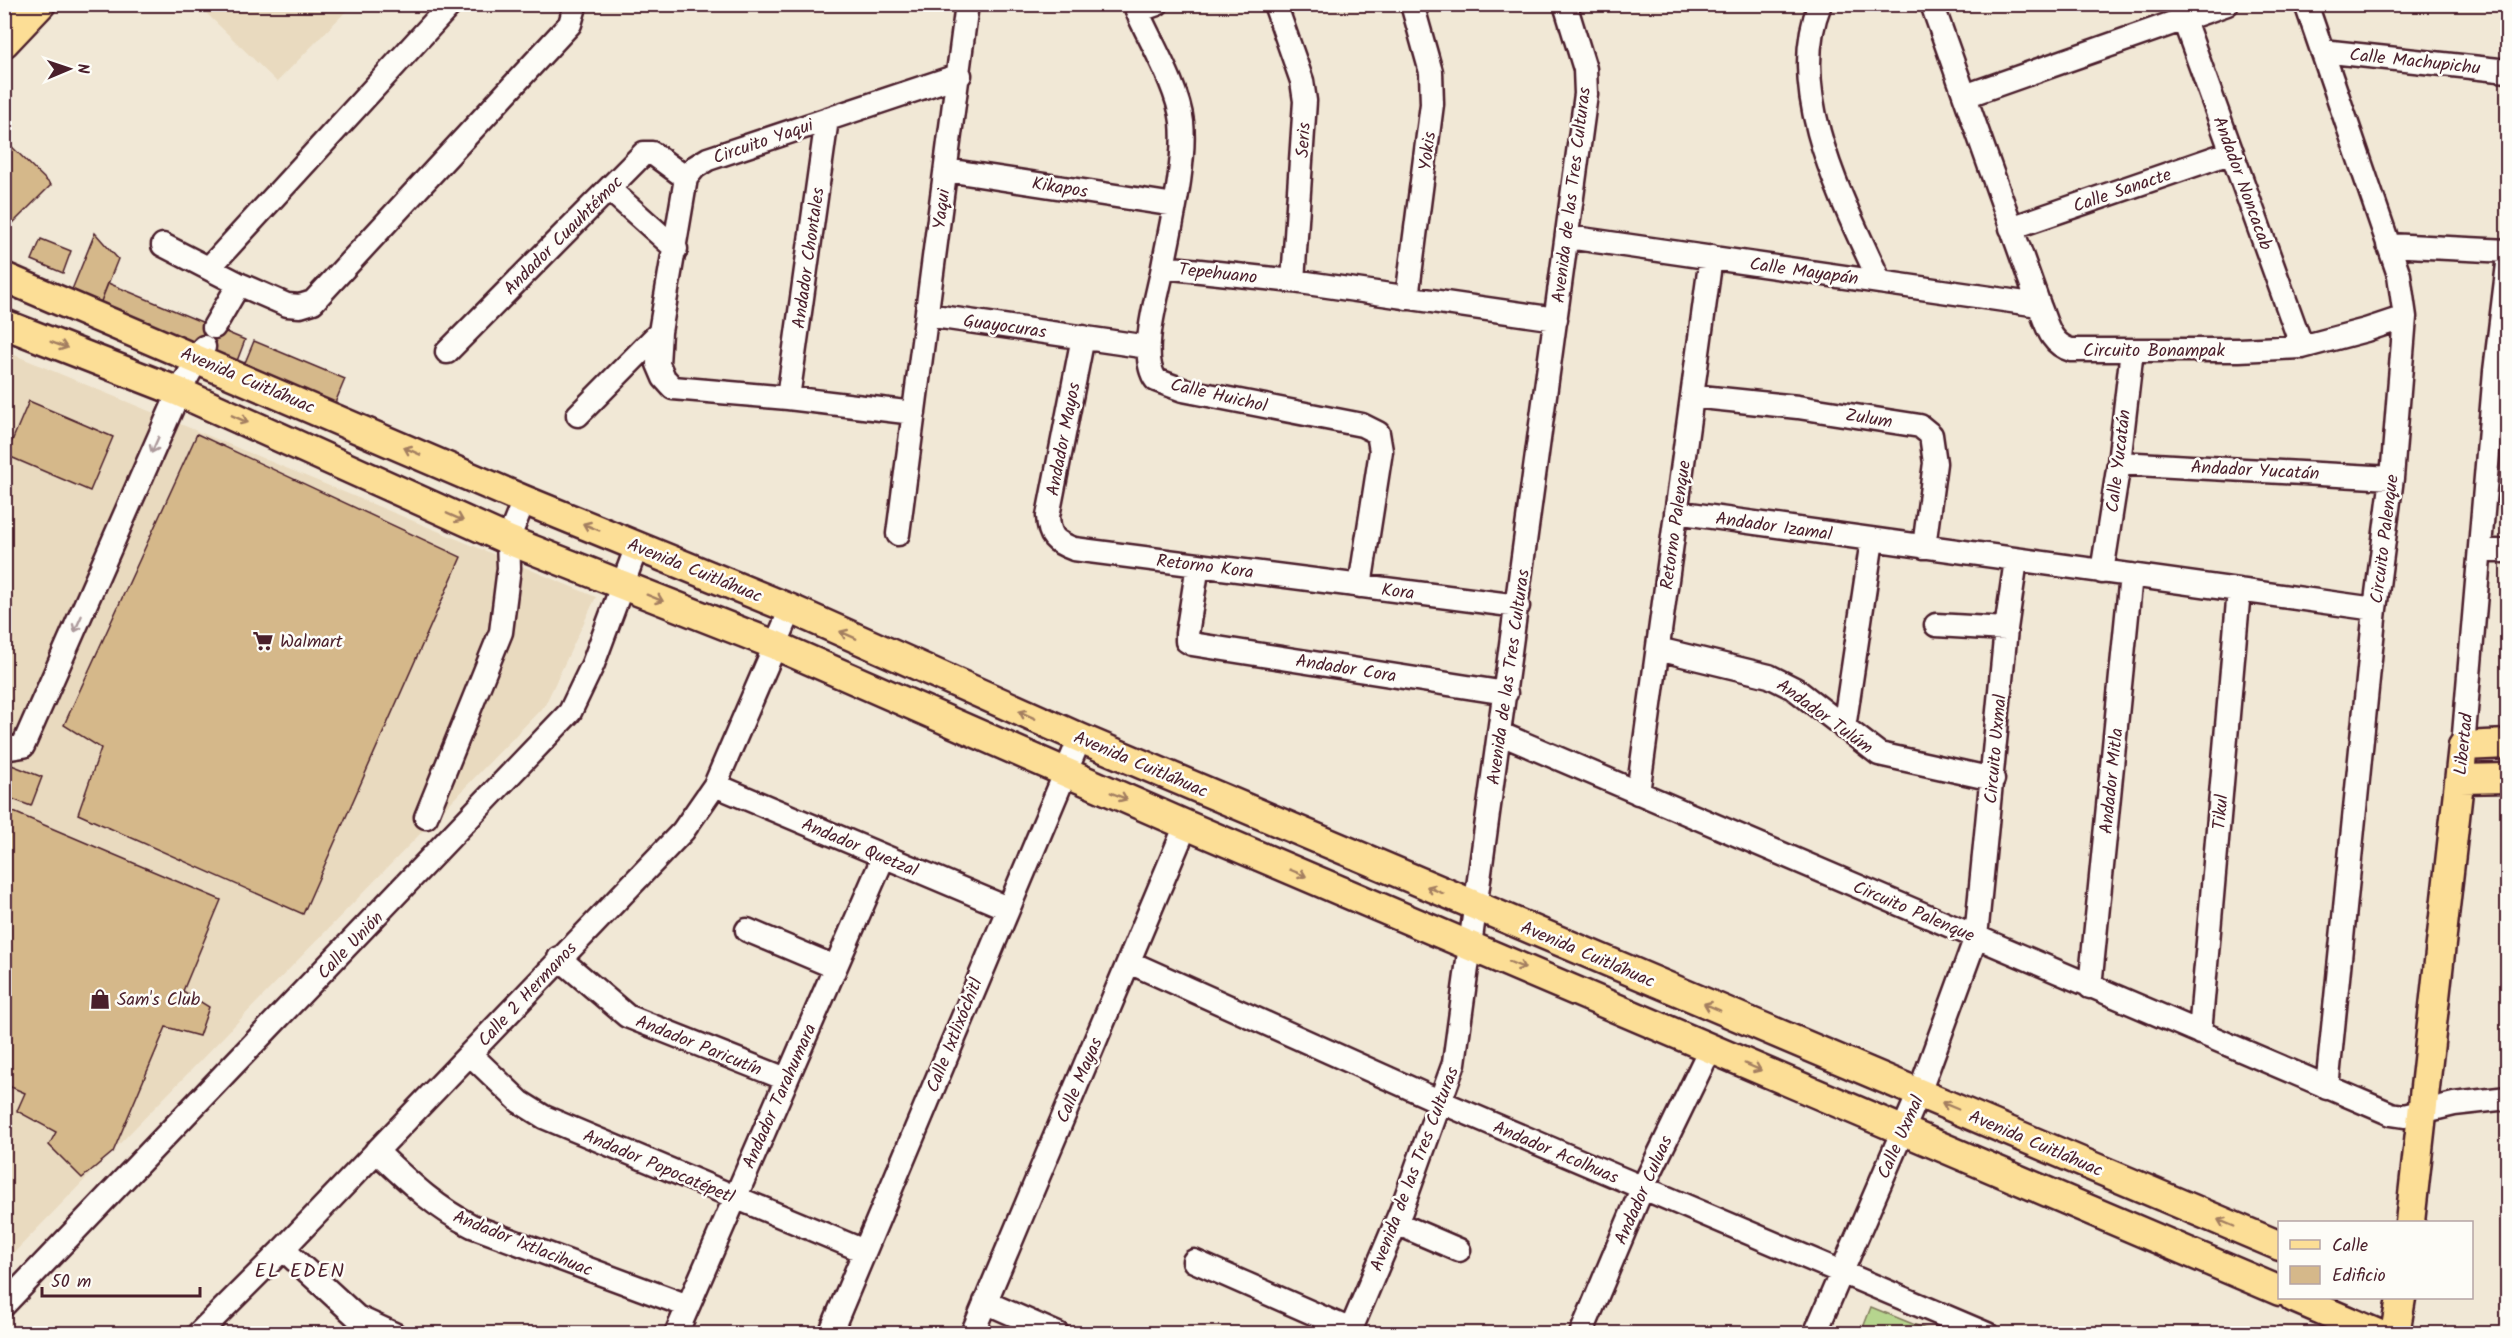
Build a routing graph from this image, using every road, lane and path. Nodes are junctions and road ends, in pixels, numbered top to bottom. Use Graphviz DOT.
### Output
graph roads {
  1 [pos="41,4"];
  2 [pos="451,4"];
  3 [pos="571,4"];
  4 [pos="967,4"];
  5 [pos="1275,4"];
  6 [pos="1412,4"];
  7 [pos="1565,4"];
  8 [pos="1820,4"];
  9 [pos="1932,4"];
  10 [pos="2227,4"];
  11 [pos="2306,4"];
  12 [pos="1143,7"];
  13 [pos="2184,20"];
  14 [pos="4,44"];
  15 [pos="2322,51"];
  16 [pos="2508,71"];
  17 [pos="960,75"];
  18 [pos="1965,96"];
  19 [pos="827,119"];
  20 [pos="2232,152"];
  21 [pos="946,170"];
  22 [pos="686,178"];
  23 [pos="609,189"];
  24 [pos="1175,205"];
  25 [pos="2012,228"];
  26 [pos="1568,237"];
  27 [pos="164,245"];
  28 [pos="2388,245"];
  29 [pos="676,249"];
  30 [pos="2508,250"];
  31 [pos="1711,257"];
  32 [pos="2508,264"];
  33 [pos="1163,267"];
  34 [pos="210,268"];
  35 [pos="4,277"];
  36 [pos="1293,281"];
  37 [pos="1880,282"];
  38 [pos="238,284"];
  39 [pos="1407,298"];
  40 [pos="2039,305"];
  41 [pos="927,315"];
  42 [pos="2405,317"];
  43 [pos="1556,319"];
  44 [pos="4,324"];
  45 [pos="660,332"];
  46 [pos="1083,338"];
  47 [pos="205,344"];
  48 [pos="1148,347"];
  49 [pos="2302,347"];
  50 [pos="2132,350"];
  51 [pos="447,352"];
  52 [pos="2501,371"];
  53 [pos="179,392"];
  54 [pos="1692,396"];
  55 [pos="788,398"];
  56 [pos="914,413"];
  57 [pos="579,415"];
  58 [pos="1377,433"];
  59 [pos="2119,463"];
  60 [pos="2392,478"];
  61 [pos="524,500"];
  62 [pos="1676,512"];
  63 [pos="898,534"];
  64 [pos="508,540"];
  65 [pos="1053,540"];
  66 [pos="1872,540"];
  67 [pos="637,546"];
  68 [pos="1924,547"];
  69 [pos="2508,550"];
  70 [pos="2481,551"];
  71 [pos="2016,560"];
  72 [pos="1198,565"];
  73 [pos="2102,572"];
  74 [pos="2131,575"];
  75 [pos="622,585"];
  76 [pos="1360,586"];
  77 [pos="2240,590"];
  78 [pos="1518,606"];
  79 [pos="791,609"];
  80 [pos="2375,609"];
  81 [pos="1936,625"];
  82 [pos="2006,629"];
  83 [pos="775,645"];
  84 [pos="1658,649"];
  85 [pos="1506,693"];
  86 [pos="1844,728"];
  87 [pos="1501,734"];
  88 [pos="1080,738"];
  89 [pos="2508,744"];
  90 [pos="2463,746"];
  91 [pos="4,749"];
  92 [pos="1065,773"];
  93 [pos="2508,778"];
  94 [pos="1993,779"];
  95 [pos="2460,779"];
  96 [pos="715,785"];
  97 [pos="1638,793"];
  98 [pos="426,817"];
  99 [pos="1186,825"];
  100 [pos="883,858"];
  101 [pos="1475,906"];
  102 [pos="1006,908"];
  103 [pos="747,930"];
  104 [pos="1976,938"];
  105 [pos="1471,945"];
  106 [pos="559,958"];
  107 [pos="1129,962"];
  108 [pos="835,968"];
  109 [pos="2091,987"];
  110 [pos="2200,1033"];
  111 [pos="1710,1049"];
  112 [pos="470,1054"];
  113 [pos="786,1079"];
  114 [pos="2327,1088"];
  115 [pos="1919,1093"];
  116 [pos="2508,1098"];
  117 [pos="1441,1102"];
  118 [pos="2423,1112"];
  119 [pos="1902,1131"];
  120 [pos="376,1151"];
  121 [pos="1642,1190"];
  122 [pos="734,1198"];
  123 [pos="2410,1221"];
  124 [pos="1396,1223"];
  125 [pos="2278,1245"];
  126 [pos="283,1249"];
  127 [pos="1459,1250"];
  128 [pos="864,1251"];
  129 [pos="1194,1261"];
  130 [pos="1841,1271"];
  131 [pos="2278,1291"];
  132 [pos="2296,1299"];
  133 [pos="2401,1299"];
  134 [pos="985,1302"];
  135 [pos="4,1305"];
  136 [pos="688,1306"];
  137 [pos="1964,1329"];
  138 [pos="1350,1332"];
  139 [pos="198,1334"];
  140 [pos="394,1334"];
  141 [pos="676,1334"];
  142 [pos="830,1334"];
  143 [pos="972,1334"];
  144 [pos="1058,1334"];
  145 [pos="1581,1334"];
  146 [pos="1815,1334"];
  147 [pos="1987,1334"];
  148 [pos="2378,1334"];
  149 [pos="2395,1334"];
  1 -- 14 [label="main road"];
  2 -- 34 [label="street"];
  3 -- 38 [label="street"];
  4 -- 17 [label="street, Yaqui"];
  5 -- 36 [label="street, Seris"];
  6 -- 39 [label="street, Yokis"];
  7 -- 26 [label="street, Avenida de las Tres Culturas"];
  8 -- 37 [label="street"];
  9 -- 18 [label="street, Circuito Bonampak"];
  10 -- 13 [label="street"];
  11 -- 15 [label="street, Circuito Palenque"];
  12 -- 24 [label="street, Tepehuano"];
  13 -- 18 [label="street"];
  13 -- 20 [label="street, Andador Noncacab"];
  15 -- 16 [label="street, Calle Machupichu"];
  15 -- 28 [label="street, Circuito Palenque"];
  17 -- 19 [label="street, Circuito Yaqui"];
  17 -- 21 [label="street, Yaqui"];
  18 -- 25 [label="street, Circuito Bonampak"];
  19 -- 22 [label="street, Circuito Yaqui"];
  19 -- 55 [label="street, Andador Chontales"];
  20 -- 25 [label="street, Calle Sanacte"];
  20 -- 49 [label="street, Andador Noncacab"];
  21 -- 24 [label="street, Kikapos"];
  21 -- 41 [label="street, Yaqui"];
  22 -- 23 [label="street, Andador Cuauhtémoc"];
  22 -- 29 [label="street"];
  23 -- 29 [label="street"];
  23 -- 51 [label="street, Andador Cuauhtémoc"];
  24 -- 33 [label="street, Tepehuano"];
  25 -- 40 [label="street, Circuito Bonampak"];
  26 -- 31 [label="street, Calle Mayapán"];
  26 -- 43 [label="street, Avenida de las Tres Culturas"];
  27 -- 34 [label="street"];
  28 -- 30 [label="street"];
  28 -- 42 [label="street, Circuito Palenque"];
  29 -- 45 [label="street"];
  31 -- 37 [label="street, Calle Mayapán"];
  31 -- 54 [label="street, Retorno Palenque"];
  32 -- 52 [label="street, Libertad"];
  33 -- 36 [label="street, Tepehuano"];
  33 -- 48 [label="street"];
  34 -- 38 [label="street"];
  35 -- 47 [label="main road, Avenida Cuitláhuac"];
  36 -- 39 [label="street, Tepehuano"];
  37 -- 40 [label="street, Calle Mayapán"];
  38 -- 47 [label="street"];
  39 -- 43 [label="street, Tepehuano"];
  40 -- 50 [label="street, Circuito Bonampak"];
  41 -- 46 [label="street, Guayocuras"];
  41 -- 56 [label="street, Yaqui"];
  42 -- 49 [label="street, Circuito Bonampak"];
  42 -- 60 [label="street, Circuito Palenque"];
  43 -- 78 [label="street, Avenida de las Tres Culturas"];
  44 -- 53 [label="main road, Avenida Cuitláhuac, one-way"];
  45 -- 55 [label="street"];
  45 -- 57 [label="street"];
  46 -- 48 [label="street"];
  46 -- 65 [label="street, Andador Mayos"];
  47 -- 53 [label="street"];
  61 -- 47 [label="main road, Avenida Cuitláhuac, one-way"];
  48 -- 58 [label="street, Calle Huichol"];
  49 -- 50 [label="street, Circuito Bonampak"];
  50 -- 59 [label="street, Calle Yucatán"];
  52 -- 70 [label="street, Libertad"];
  53 -- 64 [label="main road, Avenida Cuitláhuac, one-way"];
  53 -- 91 [label="street, one-way"];
  54 -- 62 [label="street, Retorno Palenque"];
  54 -- 68 [label="street, Zulum"];
  55 -- 56 [label="street"];
  56 -- 63 [label="street"];
  58 -- 76 [label="street, Kora"];
  59 -- 60 [label="street, Andador Yucatán"];
  59 -- 73 [label="street, Calle Yucatán"];
  60 -- 80 [label="street, Circuito Palenque"];
  61 -- 64 [label="street"];
  67 -- 61 [label="main road, Avenida Cuitláhuac, one-way"];
  62 -- 66 [label="street, Andador Izamal"];
  62 -- 84 [label="street, Retorno Palenque"];
  64 -- 75 [label="main road, Avenida Cuitláhuac"];
  64 -- 98 [label="street"];
  65 -- 72 [label="street, Retorno Kora"];
  66 -- 68 [label="street"];
  66 -- 86 [label="street"];
  67 -- 75 [label="street, Calle Unión"];
  67 -- 79 [label="main road, Avenida Cuitláhuac"];
  68 -- 71 [label="street"];
  69 -- 70 [label="street"];
  70 -- 90 [label="street, Libertad"];
  71 -- 73 [label="street"];
  71 -- 82 [label="street, Circuito Uxmal"];
  72 -- 76 [label="street, Retorno Kora"];
  72 -- 85 [label="street, Andador Cora"];
  73 -- 74 [label="street"];
  74 -- 77 [label="street"];
  74 -- 109 [label="street, Andador Mitla"];
  75 -- 83 [label="main road, Avenida Cuitláhuac, one-way"];
  75 -- 135 [label="street, Calle Unión"];
  76 -- 78 [label="street, Kora"];
  77 -- 80 [label="street"];
  77 -- 110 [label="street, Tikul"];
  78 -- 85 [label="street, Avenida de las Tres Culturas"];
  79 -- 83 [label="street, Calle 2 Hermanos"];
  88 -- 79 [label="main road, Avenida Cuitláhuac, one-way"];
  80 -- 114 [label="street, Circuito Palenque"];
  81 -- 82 [label="street"];
  82 -- 94 [label="street, Circuito Uxmal"];
  83 -- 92 [label="main road, Avenida Cuitláhuac"];
  83 -- 96 [label="street, Calle 2 Hermanos"];
  84 -- 86 [label="street, Andador Tulúm"];
  84 -- 97 [label="street, Retorno Palenque"];
  85 -- 87 [label="street, Avenida de las Tres Culturas"];
  86 -- 94 [label="street, Andador Tulúm"];
  87 -- 97 [label="street, Circuito Palenque"];
  87 -- 101 [label="street, Avenida de las Tres Culturas"];
  88 -- 92 [label="street, Calle Ixtlixóchitl"];
  101 -- 88 [label="main road, Avenida Cuitláhuac, one-way"];
  89 -- 90 [label="main road"];
  90 -- 95 [label="main road, Libertad"];
  92 -- 99 [label="main road, Avenida Cuitláhuac, one-way"];
  92 -- 102 [label="street, Calle Ixtlixóchitl"];
  93 -- 95 [label="main road"];
  94 -- 104 [label="street, Circuito Uxmal"];
  95 -- 118 [label="main road, Libertad"];
  96 -- 100 [label="street, Andador Quetzal"];
  96 -- 106 [label="street, Calle 2 Hermanos"];
  97 -- 104 [label="street, Circuito Palenque"];
  99 -- 105 [label="main road, Avenida Cuitláhuac, one-way"];
  99 -- 107 [label="street, Calle Mayas"];
  100 -- 102 [label="street, Andador Quetzal"];
  100 -- 108 [label="street, Andador Tarahumara"];
  101 -- 105 [label="street, Avenida de las Tres Culturas"];
  115 -- 101 [label="main road, Avenida Cuitláhuac, one-way"];
  102 -- 128 [label="street, Calle Ixtlixóchitl"];
  103 -- 108 [label="street"];
  104 -- 109 [label="street, Circuito Palenque"];
  104 -- 115 [label="street, Calle Uxmal"];
  105 -- 111 [label="main road, Avenida Cuitláhuac, one-way"];
  105 -- 117 [label="street, Avenida de las Tres Culturas"];
  106 -- 112 [label="street, Calle 2 Hermanos"];
  106 -- 113 [label="street, Andador Paricutín"];
  107 -- 117 [label="street, Andador Acolhuas"];
  107 -- 134 [label="street, Calle Mayas"];
  108 -- 113 [label="street, Andador Tarahumara"];
  109 -- 110 [label="street, Circuito Palenque"];
  110 -- 114 [label="street, Circuito Palenque"];
  111 -- 119 [label="main road, Avenida Cuitláhuac, one-way"];
  111 -- 121 [label="street, Andador Culuas"];
  112 -- 120 [label="street, Calle 2 Hermanos"];
  112 -- 122 [label="street, Andador Popocatépetl"];
  113 -- 122 [label="street, Andador Tarahumara"];
  114 -- 118 [label="street, Circuito Palenque"];
  115 -- 119 [label="street, Calle Uxmal"];
  125 -- 115 [label="main road, Avenida Cuitláhuac, one-way"];
  116 -- 118 [label="street, Circuito Palenque"];
  117 -- 121 [label="street, Andador Acolhuas"];
  117 -- 124 [label="street, Avenida de las Tres Culturas"];
  118 -- 123 [label="main road, Libertad"];
  119 -- 130 [label="street, Calle Uxmal"];
  119 -- 131 [label="main road, Avenida Cuitláhuac"];
  120 -- 126 [label="street, Calle 2 Hermanos"];
  120 -- 136 [label="street, Andador Ixtlacihuac"];
  121 -- 130 [label="street, Andador Acolhuas"];
  121 -- 145 [label="street, Andador Culuas"];
  122 -- 128 [label="street, Andador Popocatépetl"];
  122 -- 136 [label="street, Andador Tarahumara"];
  124 -- 127 [label="street"];
  124 -- 138 [label="street, Avenida de las Tres Culturas"];
  126 -- 139 [label="street, Calle 2 Hermanos"];
  126 -- 140 [label="street"];
  128 -- 142 [label="street, Calle Ixtlixóchitl"];
  129 -- 138 [label="street"];
  130 -- 137 [label="street, Andador Acolhuas"];
  130 -- 146 [label="street, Calle Uxmal"];
  132 -- 148 [label="main road"];
  133 -- 149 [label="main road"];
  134 -- 143 [label="street, Calle Mayas"];
  134 -- 144 [label="street"];
  136 -- 141 [label="street, Andador Tarahumara"];
  137 -- 147 [label="street, Andador Acolhuas"];
}
